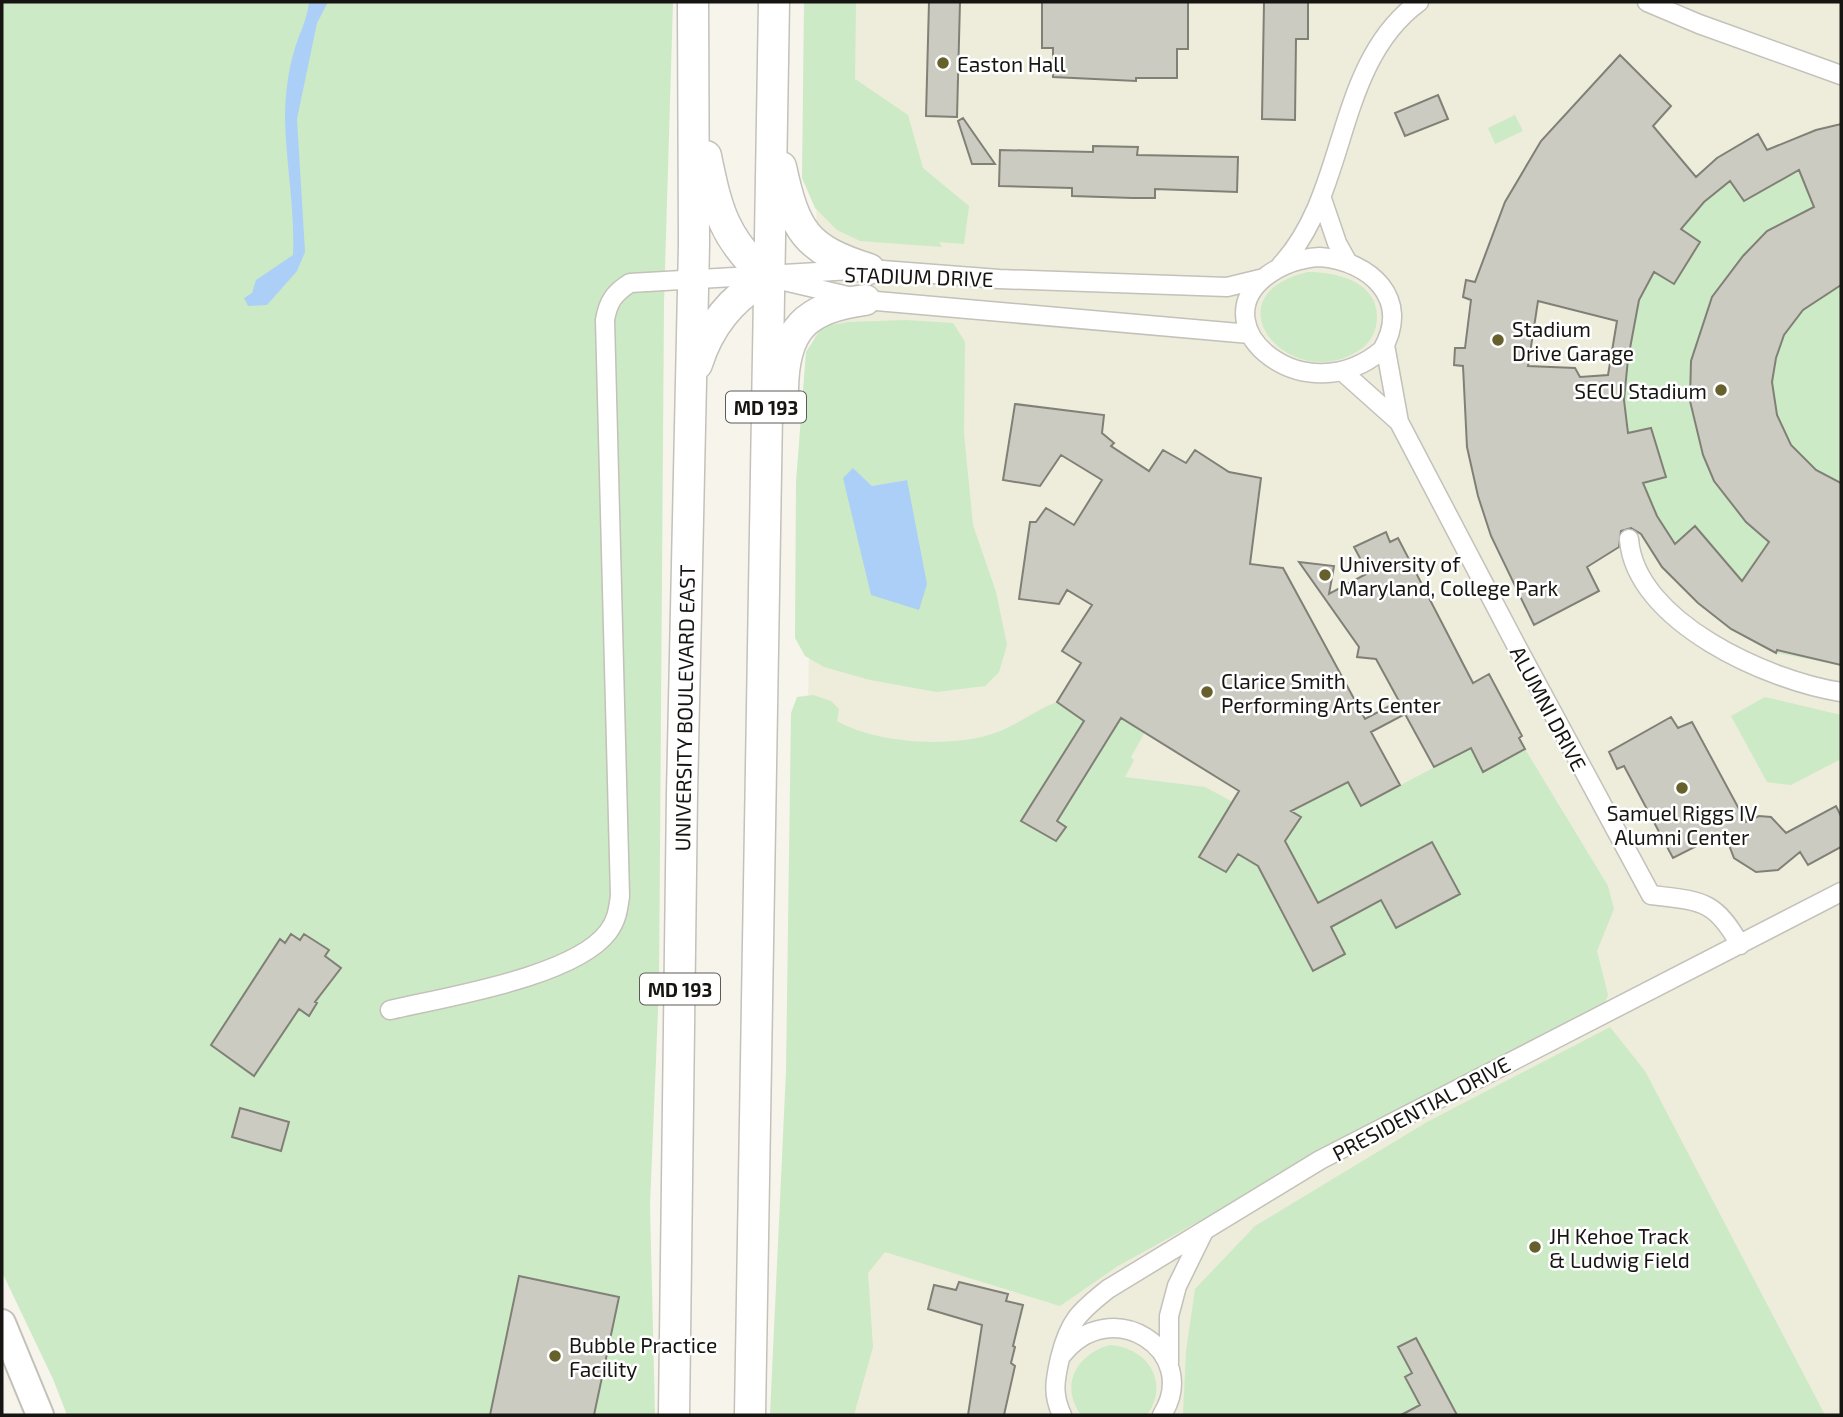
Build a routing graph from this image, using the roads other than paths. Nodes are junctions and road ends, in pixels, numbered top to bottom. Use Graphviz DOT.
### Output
graph roads {
  1 [pos="693,2"];
  2 [pos="774,2"];
  3 [pos="1647,2"];
  4 [pos="1408,5"];
  5 [pos="1841,75"];
  6 [pos="691,83"];
  7 [pos="771,105"];
  8 [pos="1322,199"];
  9 [pos="1347,261"];
  10 [pos="869,269"];
  11 [pos="1271,273"];
  12 [pos="767,277"];
  13 [pos="693,278"];
  14 [pos="864,300"];
  15 [pos="1250,334"];
  16 [pos="1385,345"];
  17 [pos="1343,372"];
  18 [pos="690,414"];
  19 [pos="1399,422"];
  20 [pos="766,537"];
  21 [pos="1629,539"];
  22 [pos="1841,692"];
  23 [pos="1841,892"];
  24 [pos="1740,945"];
  25 [pos="390,1010"];
  26 [pos="1204,1231"];
  27 [pos="2,1323"];
  28 [pos="1060,1357"];
  29 [pos="1170,1370"];
  30 [pos="40,1415"];
  31 [pos="674,1415"];
  32 [pos="750,1415"];
  33 [pos="1062,1415"];
  34 [pos="1162,1415"];
  1 -- 6 [label="main road, UNIVERSITY BOULEVARD EAST / MD 193"];
  2 -- 7 [label="main road, MD 193"];
  3 -- 5 [label="street"];
  4 -- 8 [label="street"];
  6 -- 12 [label="main road"];
  6 -- 13 [label="main road, UNIVERSITY BOULEVARD EAST / MD 193"];
  7 -- 10 [label="main road"];
  7 -- 12 [label="main road, MD 193"];
  8 -- 9 [label="street"];
  8 -- 11 [label="street"];
  9 -- 11 [label="street"];
  9 -- 16 [label="street"];
  10 -- 11 [label="street, STADIUM DRIVE"];
  10 -- 12 [label="street, STADIUM DRIVE"];
  11 -- 15 [label="street"];
  12 -- 13 [label="street"];
  12 -- 14 [label="street, STADIUM DRIVE"];
  12 -- 18 [label="main road"];
  12 -- 20 [label="main road, MD 193"];
  13 -- 18 [label="main road, UNIVERSITY BOULEVARD EAST / MD 193"];
  13 -- 25 [label="street"];
  14 -- 15 [label="street, STADIUM DRIVE"];
  14 -- 20 [label="main road"];
  15 -- 17 [label="street"];
  16 -- 17 [label="street"];
  16 -- 19 [label="street"];
  17 -- 19 [label="street"];
  18 -- 31 [label="main road, UNIVERSITY BOULEVARD EAST / MD 193"];
  19 -- 24 [label="street, ALUMNI DRIVE"];
  20 -- 32 [label="main road, MD 193"];
  21 -- 22 [label="street"];
  23 -- 24 [label="street, PRESIDENTIAL DRIVE"];
  24 -- 26 [label="street, PRESIDENTIAL DRIVE"];
  26 -- 28 [label="street, PRESIDENTIAL DRIVE"];
  26 -- 29 [label="street"];
  27 -- 30 [label="main road"];
  28 -- 29 [label="street"];
  28 -- 33 [label="street, PRESIDENTIAL DRIVE"];
  29 -- 34 [label="street"];
}
